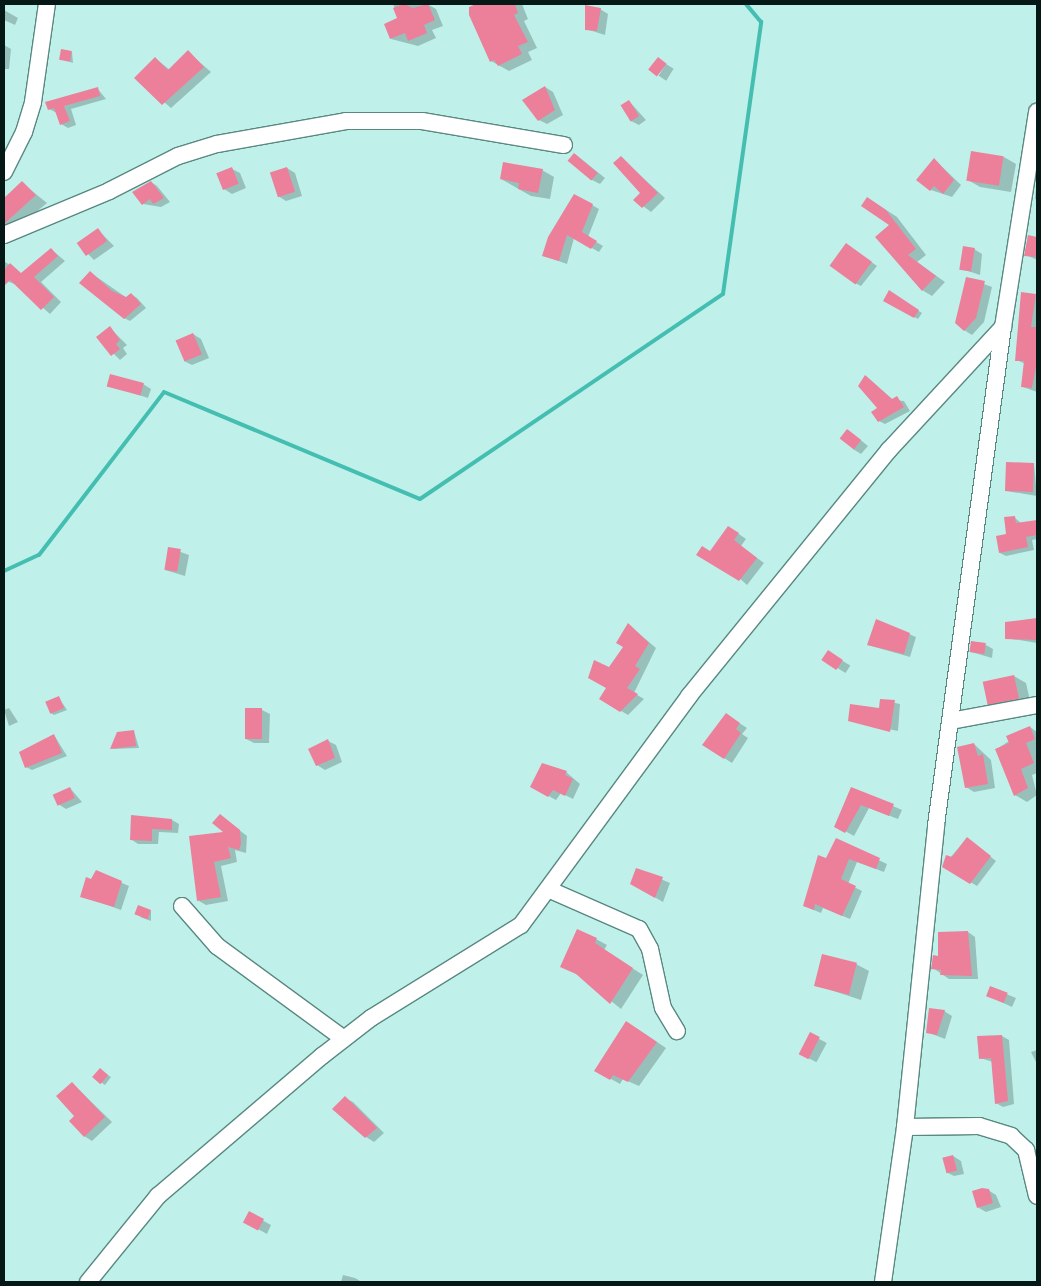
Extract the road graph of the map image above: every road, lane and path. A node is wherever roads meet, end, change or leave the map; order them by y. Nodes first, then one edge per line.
1 (47, 4) edge
2 (1037, 112) edge
3 (564, 145) dead end
4 (4, 172) edge
5 (1030, 217) edge
6 (4, 235) edge
7 (1003, 327) junction
8 (1037, 705) edge
9 (951, 721) junction
10 (550, 890) junction
11 (182, 906) dead end
12 (677, 1031) dead end
13 (344, 1040) junction
14 (905, 1127) junction
15 (1037, 1196) edge
16 (88, 1282) edge
17 (883, 1282) edge

1 - 4 street
2 - 5 street
3 - 6 street
5 - 7 street
7 - 9 street
7 - 10 street
8 - 9 street
9 - 14 street
10 - 12 street
10 - 13 street
11 - 13 street
13 - 16 street
14 - 15 street
14 - 17 street

